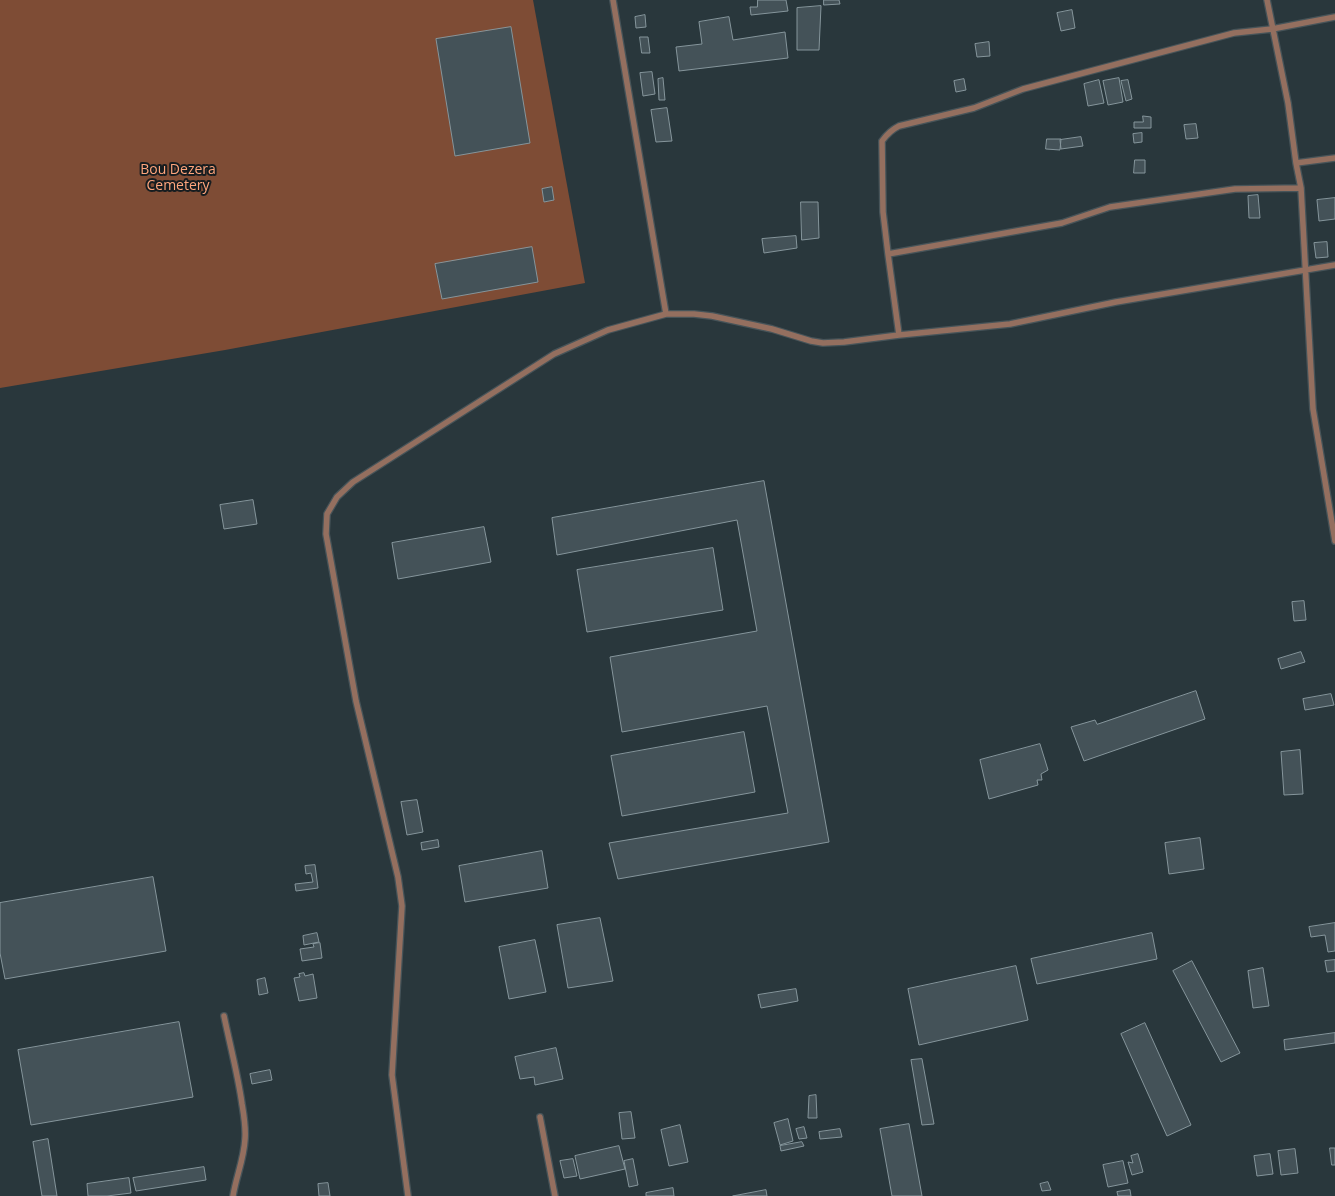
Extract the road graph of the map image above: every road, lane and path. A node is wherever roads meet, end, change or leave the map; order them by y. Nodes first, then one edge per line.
1 (613, 0) edge
2 (1267, 0) edge
3 (1335, 17) edge
4 (1272, 28) junction
5 (1335, 158) edge
6 (1296, 163) junction
7 (1301, 188) junction
8 (888, 254) junction
9 (1335, 265) edge
10 (1305, 269) junction
11 (666, 314) junction
12 (899, 335) junction
13 (1335, 541) edge
14 (224, 1016) dead end
15 (540, 1117) dead end
16 (233, 1196) edge
17 (408, 1196) edge
18 (555, 1196) edge

1 - 11 lane
2 - 4 lane
3 - 4 lane
4 - 6 lane
4 - 8 lane
5 - 6 lane
6 - 7 lane
7 - 8 lane
7 - 10 lane
8 - 12 lane
9 - 10 lane
10 - 12 lane
10 - 13 lane
11 - 12 lane
11 - 17 lane
14 - 16 lane
15 - 18 lane

